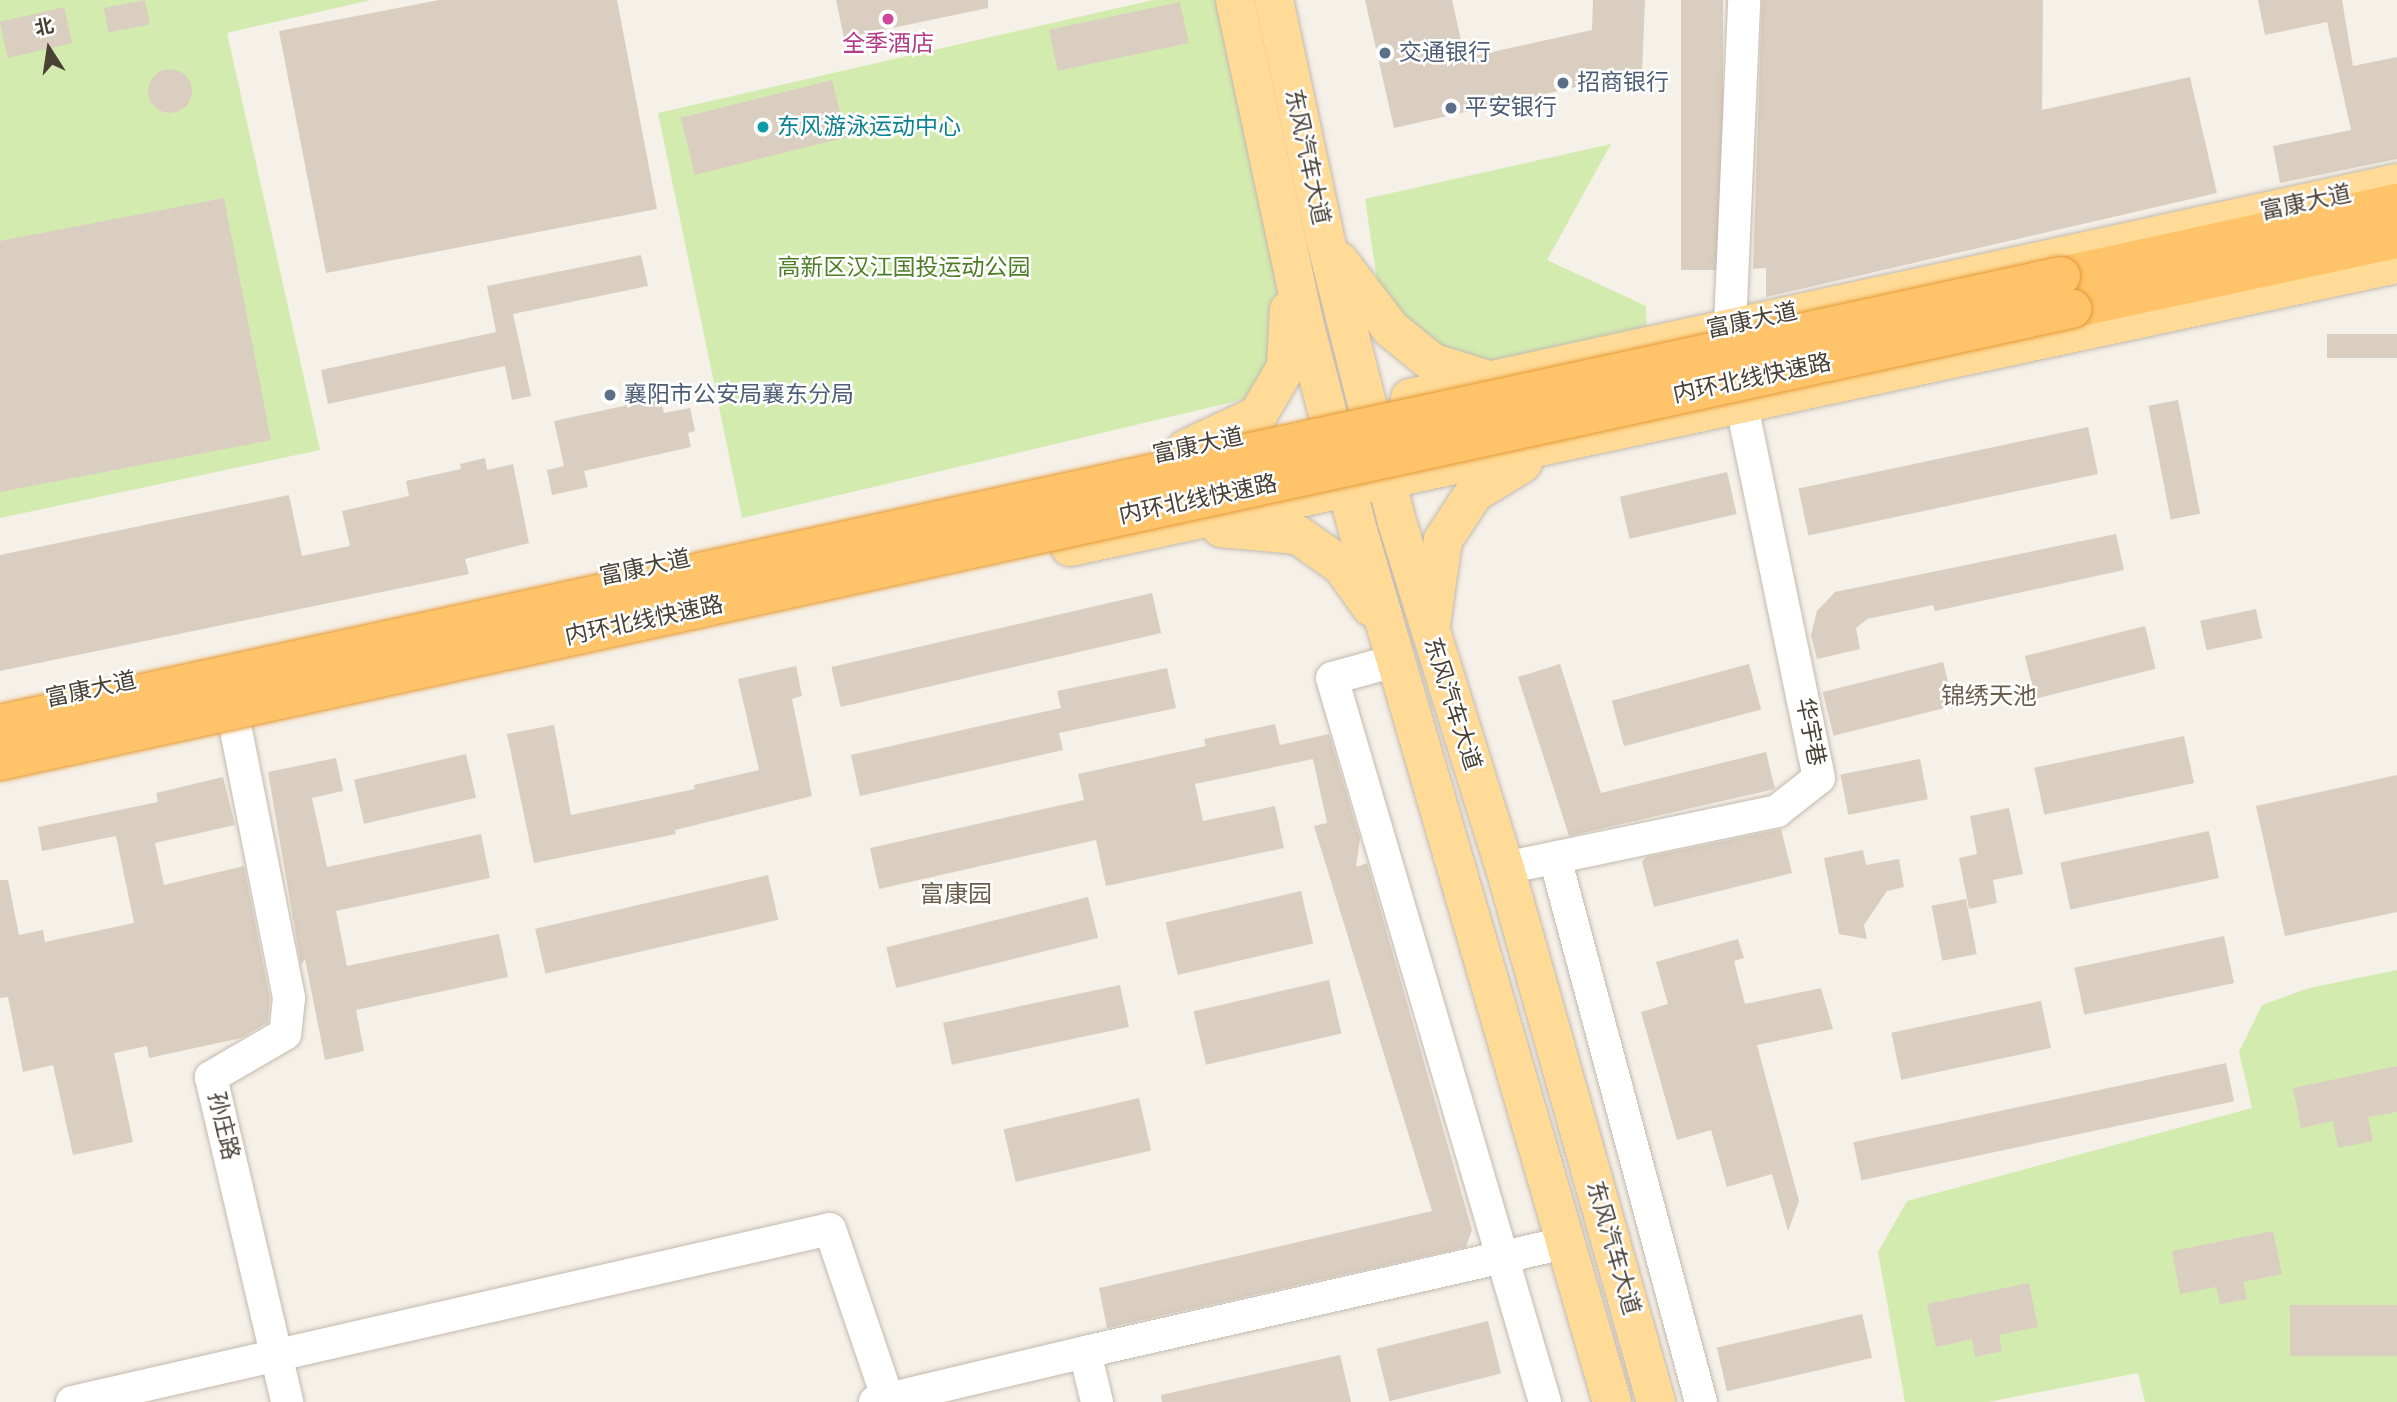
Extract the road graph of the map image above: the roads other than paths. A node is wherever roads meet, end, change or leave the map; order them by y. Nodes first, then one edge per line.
1 (1235, 0) edge
2 (1274, 0) edge
3 (1744, 0) edge
4 (2397, 183) edge
5 (2397, 203) edge
6 (2397, 239) edge
7 (1325, 241) junction
8 (1291, 262) junction
9 (2397, 264) edge
10 (1730, 326) junction
11 (1488, 380) junction
12 (1741, 403) junction
13 (1366, 408) junction
14 (1328, 417) junction
15 (1550, 446) junction
16 (1186, 449) junction
17 (1386, 482) junction
18 (1348, 490) junction
19 (1180, 524) junction
20 (1430, 636) junction
21 (1394, 647) junction
22 (0, 710) edge
23 (0, 724) edge
24 (235, 725) junction
25 (0, 761) edge
26 (0, 777) edge
27 (1555, 858) junction
28 (1506, 869) junction
29 (1565, 1243) junction
30 (1503, 1257) junction
31 (1085, 1352) junction
32 (277, 1357) junction
33 (881, 1400) edge
34 (72, 1402) edge
35 (287, 1402) edge
36 (1097, 1402) edge
37 (1545, 1402) edge
38 (1612, 1402) edge
39 (1656, 1402) edge
40 (1701, 1402) edge

1 - 8 main road, 东风汽车大道
2 - 7 main road, 东风汽车大道
3 - 10 street
4 - 10 main road, 富康大道
5 - 23 highway, 内环北线快速路, bridge
6 - 25 highway, 内环北线快速路, bridge
7 - 11 main road
7 - 13 main road, 东风汽车大道
8 - 14 main road, 东风汽车大道
8 - 16 main road
9 - 12 main road
10 - 11 main road, 富康大道
11 - 13 main road, 富康大道
12 - 15 main road
12 - 27 street, 华宇巷
13 - 14 main road, 富康大道
13 - 17 main road, 东风汽车大道
14 - 16 main road, 富康大道
14 - 18 main road, 东风汽车大道
15 - 17 main road
15 - 20 main road
16 - 22 main road, 富康大道
17 - 18 main road
17 - 20 main road, 东风汽车大道
18 - 19 main road
18 - 21 main road, 东风汽车大道
19 - 21 main road
19 - 24 main road
20 - 28 main road, 东风汽车大道
21 - 29 main road, 东风汽车大道
21 - 30 street
24 - 26 main road
24 - 32 street, 孙庄路
27 - 28 street, 华宇巷
27 - 40 street
28 - 39 main road, 东风汽车大道
29 - 30 street
29 - 38 main road, 东风汽车大道
30 - 31 street
30 - 37 street
31 - 33 street
31 - 36 street
32 - 33 street
32 - 34 street
32 - 35 street, 孙庄路

